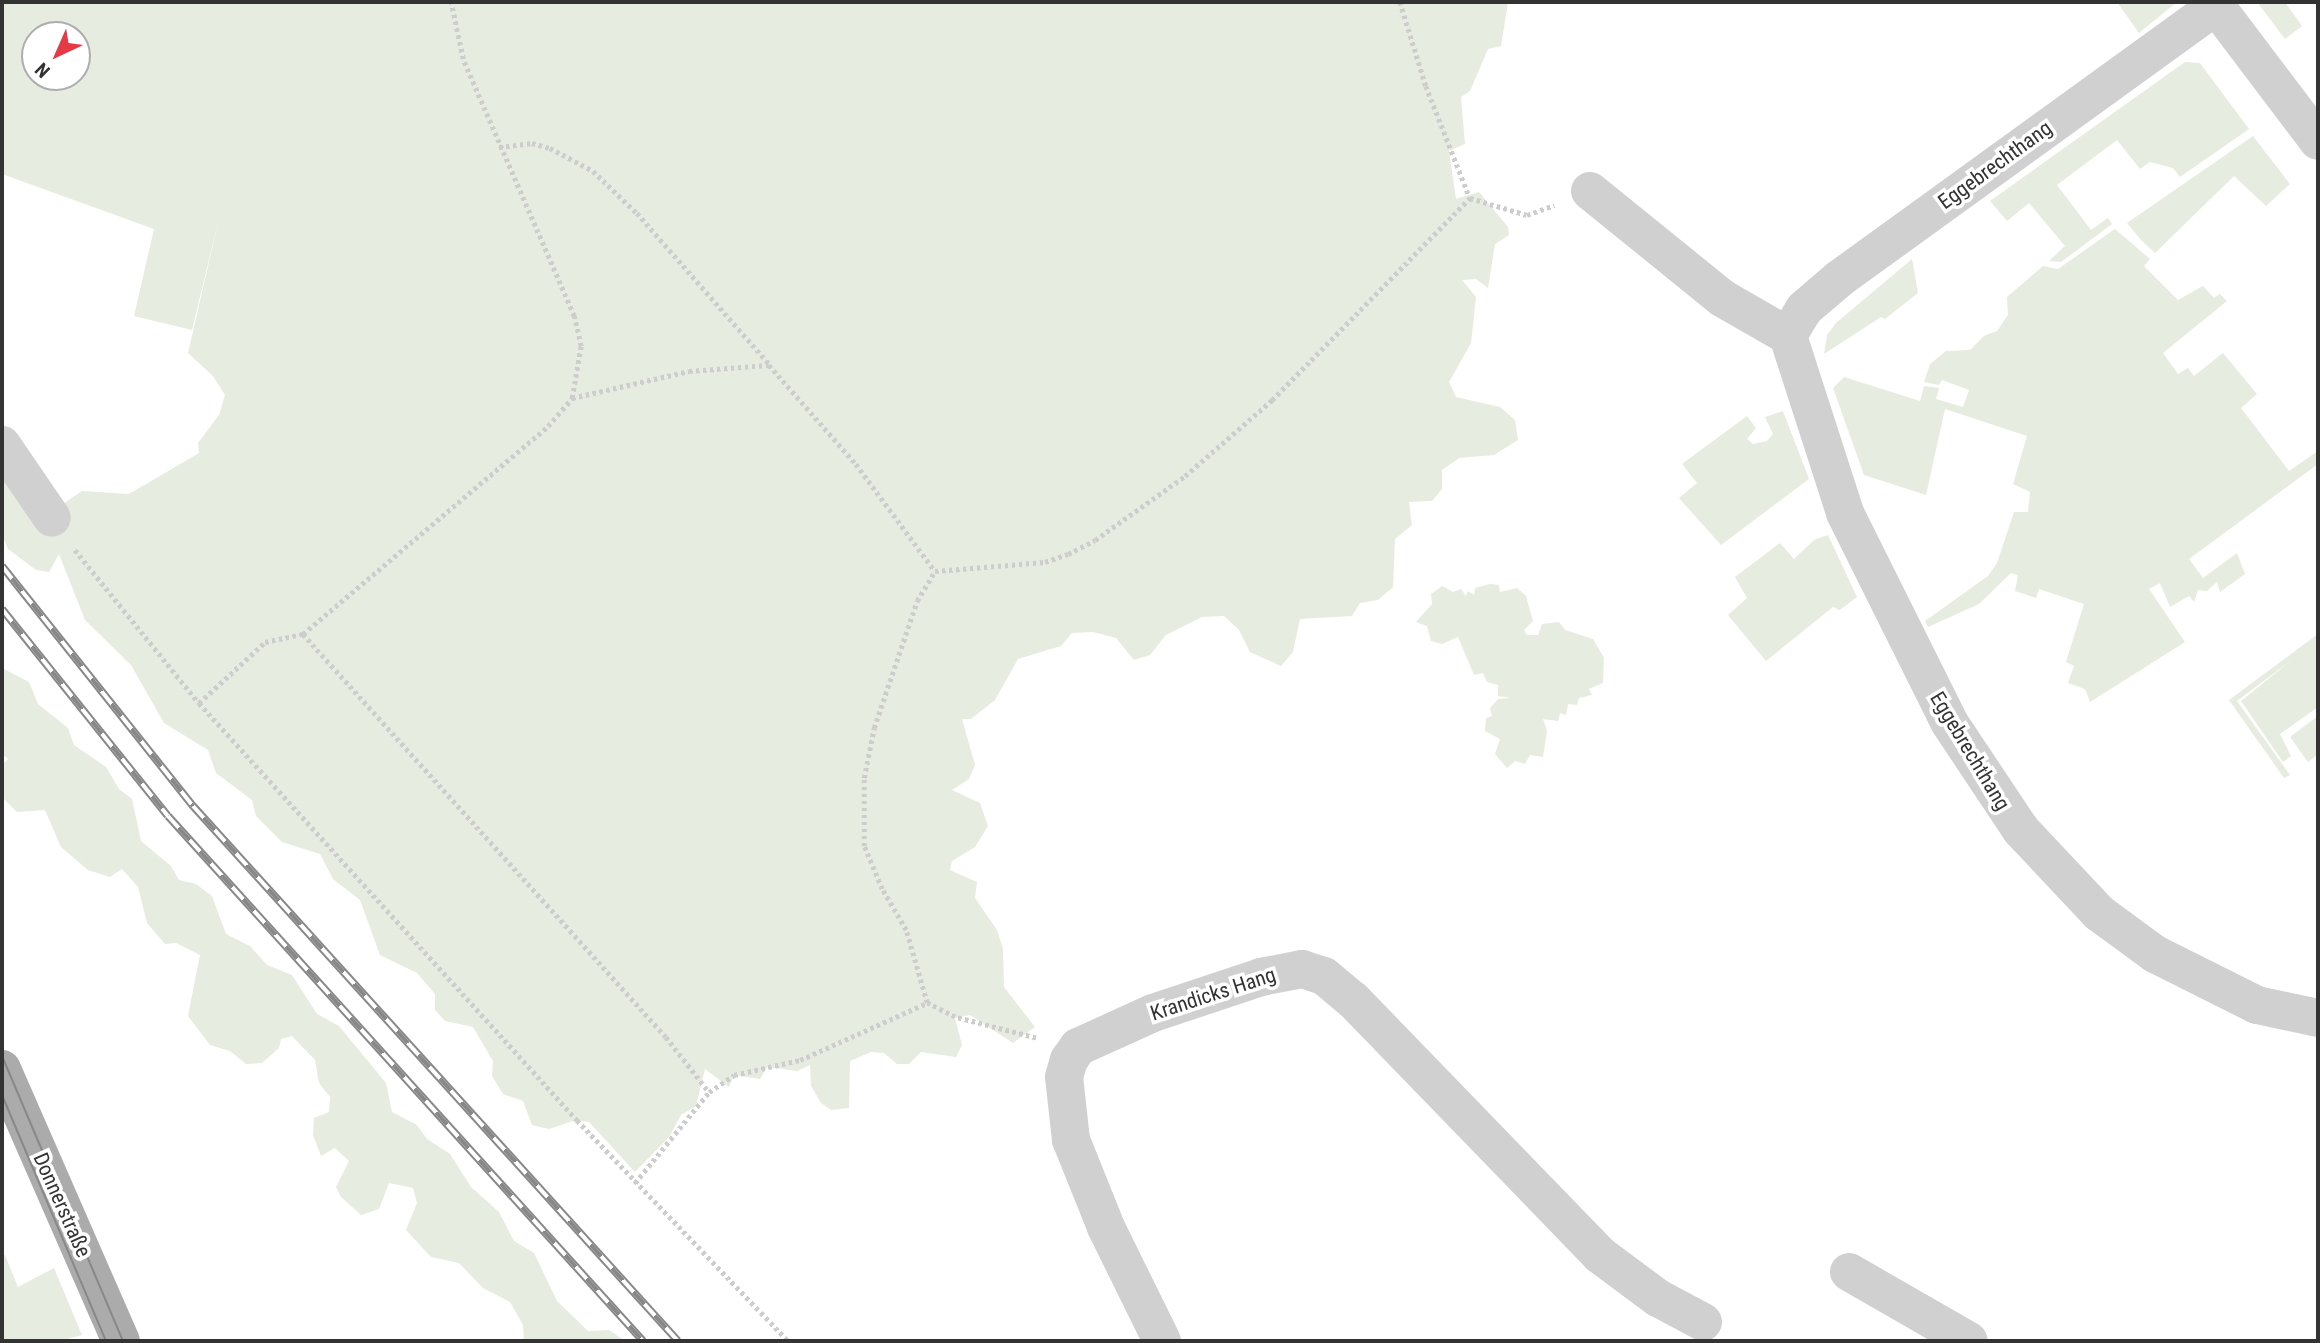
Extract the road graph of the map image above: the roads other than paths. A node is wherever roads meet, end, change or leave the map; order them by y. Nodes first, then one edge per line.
1 (2214, 4) edge
2 (2318, 141) edge
3 (1590, 191) road end
4 (1788, 336) junction
5 (2, 444) edge
6 (52, 518) road end
7 (2318, 1018) edge
8 (2, 1069) edge
9 (1849, 1272) dead end
10 (1703, 1322) dead end
11 (121, 1341) edge
12 (1162, 1341) edge
13 (1969, 1341) edge

1 - 2 street
1 - 4 street, Eggebrechthang
3 - 4 street
4 - 7 street, Eggebrechthang
5 - 6 street
8 - 11 main road, Donnerstraße
9 - 13 street
10 - 12 street, Krandicks Hang

